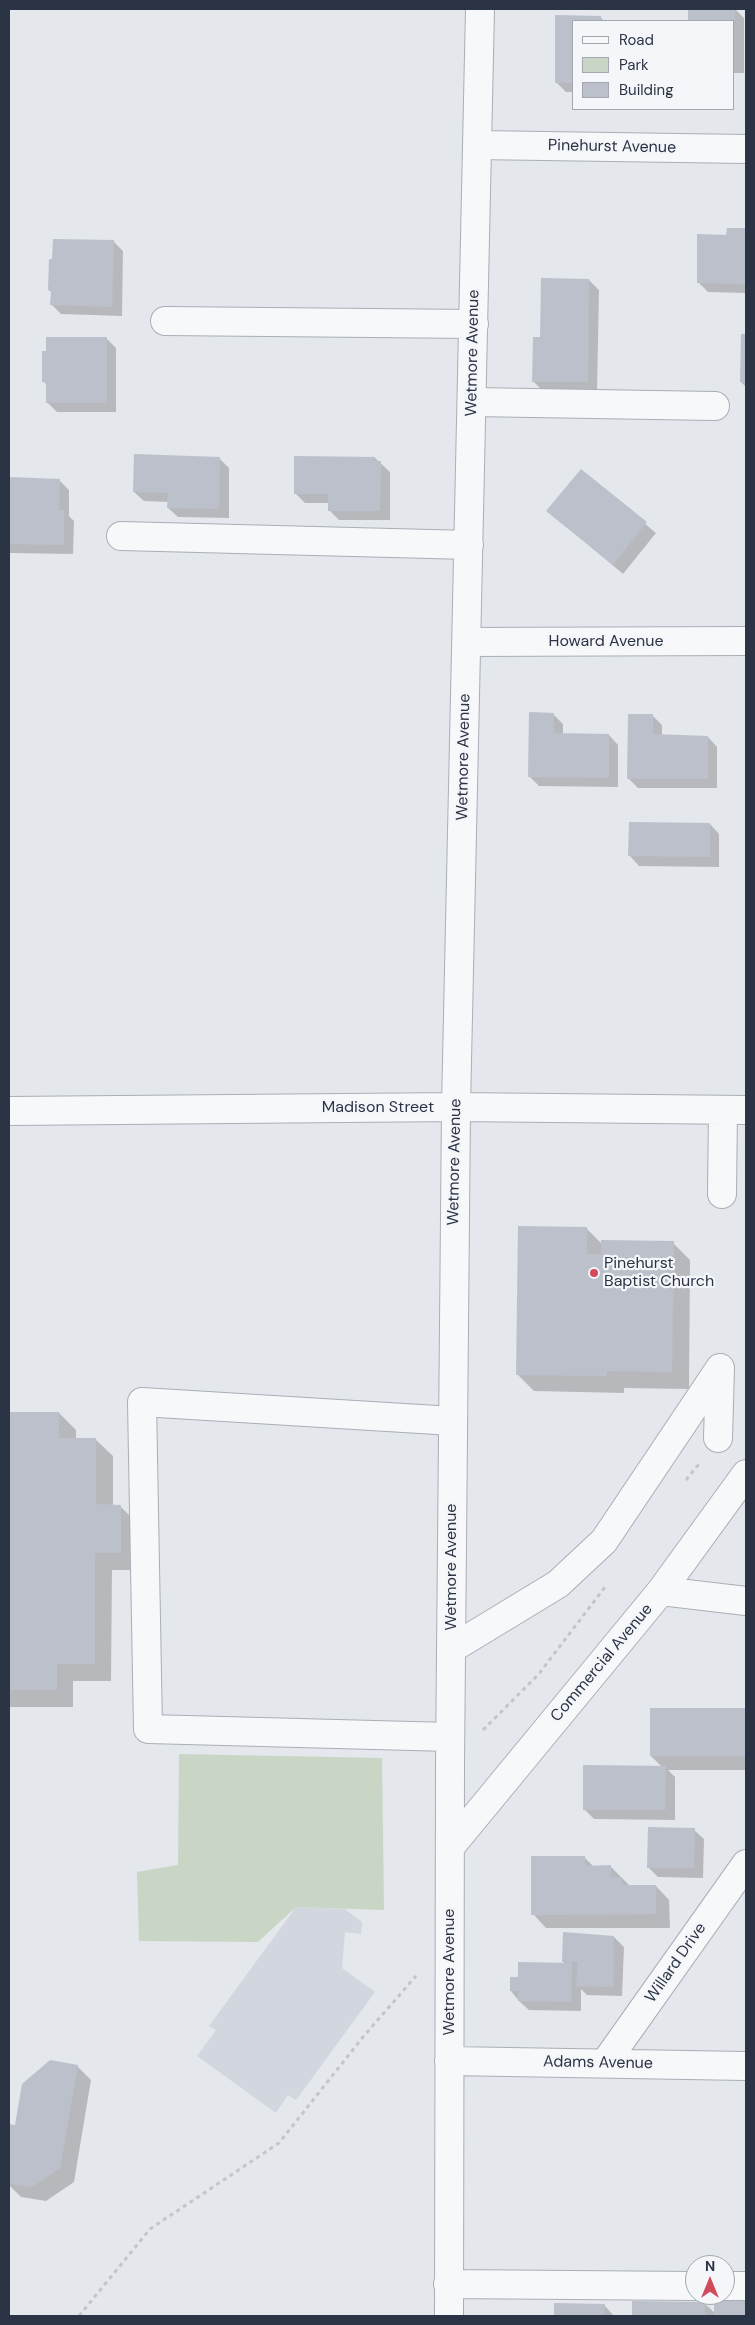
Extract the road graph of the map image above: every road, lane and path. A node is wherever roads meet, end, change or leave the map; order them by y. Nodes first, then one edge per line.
1 (480, 9) edge
2 (478, 145) junction
3 (746, 149) edge
4 (165, 322) dead end
5 (474, 324) junction
6 (472, 402) junction
7 (715, 406) dead end
8 (121, 536) dead end
9 (468, 545) junction
10 (746, 641) edge
11 (467, 642) junction
12 (456, 1107) junction
13 (735, 1110) edge
14 (9, 1111) edge
15 (722, 1194) dead end
16 (453, 1421) junction
17 (718, 1438) dead end
18 (746, 1474) edge
19 (661, 1591) junction
20 (746, 1601) edge
21 (451, 1649) junction
22 (450, 1737) junction
23 (451, 1846) junction
24 (746, 1864) edge
25 (449, 2061) junction
26 (605, 2063) junction
27 (746, 2066) edge
28 (448, 2284) junction
29 (685, 2286) edge
30 (449, 2316) edge

1 - 2 street, Wetmore Avenue
2 - 3 street, Pinehurst Avenue
2 - 5 street, Wetmore Avenue
4 - 5 street
5 - 6 street, Wetmore Avenue
6 - 7 street
6 - 9 street, Wetmore Avenue
8 - 9 street
9 - 11 street, Wetmore Avenue
10 - 11 street, Howard Avenue
11 - 12 street, Wetmore Avenue
12 - 13 street, Madison Street
12 - 14 street, Madison Street
12 - 16 street, Wetmore Avenue
13 - 15 street
16 - 21 street, Wetmore Avenue
16 - 22 street
17 - 21 street
18 - 19 street, Commercial Avenue
19 - 20 street
19 - 23 street, Commercial Avenue
21 - 22 street, Wetmore Avenue
22 - 23 street, Wetmore Avenue
23 - 25 street, Wetmore Avenue
24 - 26 street, Willard Drive
25 - 26 street, Adams Avenue
25 - 28 street, Wetmore Avenue
26 - 27 street, Adams Avenue
28 - 29 street
28 - 30 street, Wetmore Avenue

